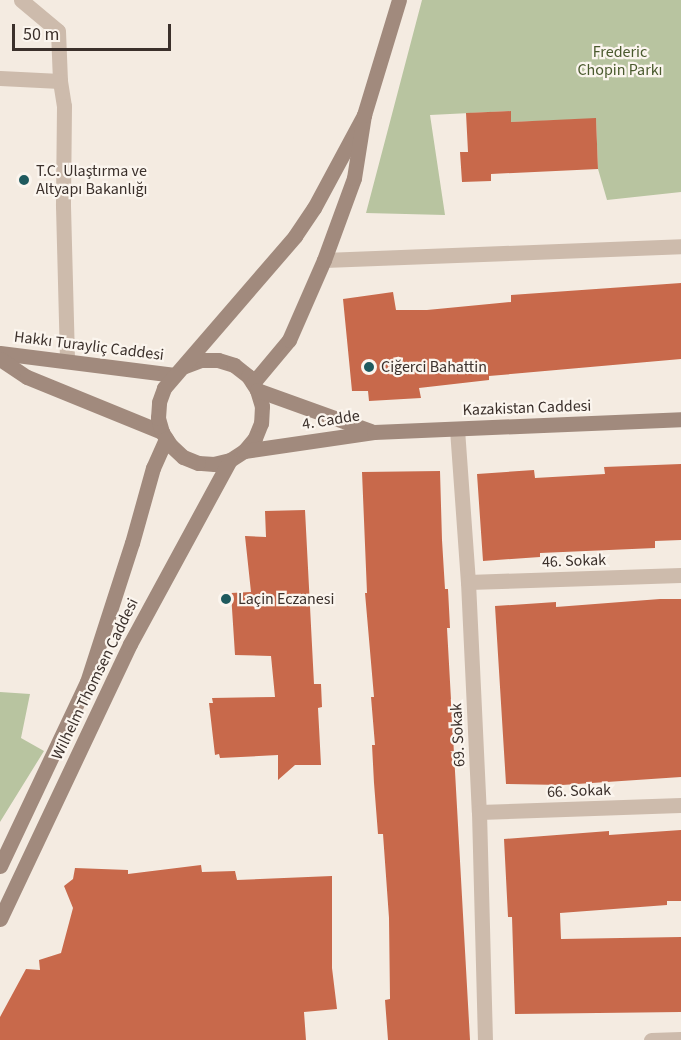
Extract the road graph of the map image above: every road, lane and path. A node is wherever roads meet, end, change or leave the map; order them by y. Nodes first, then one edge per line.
1 (21, 0) edge
2 (399, 0) edge
3 (0, 78) edge
4 (60, 81) junction
5 (364, 115) junction
6 (681, 246) edge
7 (324, 260) junction
8 (0, 353) edge
9 (0, 359) edge
10 (67, 361) junction
11 (179, 370) junction
12 (255, 386) junction
13 (681, 419) edge
14 (457, 429) junction
15 (374, 432) junction
16 (164, 436) junction
17 (244, 451) junction
18 (230, 460) junction
19 (681, 576) edge
20 (468, 582) junction
21 (681, 806) edge
22 (479, 812) junction
23 (0, 866) edge
24 (0, 919) edge
25 (681, 1039) edge
26 (485, 1040) edge
27 (651, 1040) edge

1 - 4 street
2 - 5 main road
3 - 4 street
4 - 10 street
5 - 7 main road
5 - 11 main road
6 - 7 street
7 - 12 main road
8 - 10 main road, Hakkı Turayliç Caddesi
9 - 16 main road, Hakkı Turayliç Caddesi
10 - 11 main road, Hakkı Turayliç Caddesi
11 - 12 main road
11 - 16 main road
12 - 15 main road, 4. Cadde
12 - 17 main road
13 - 14 main road, Kazakistan Caddesi
14 - 15 main road, Kazakistan Caddesi
14 - 20 street, 69. Sokak
15 - 17 main road, 4. Cadde
16 - 18 main road
16 - 23 main road, Wilhelm Thomsen Caddesi
17 - 18 main road
18 - 24 main road, Wilhelm Thomsen Caddesi
19 - 20 street, 46. Sokak
20 - 22 street, 69. Sokak
21 - 22 street, 66. Sokak
22 - 26 street, 69. Sokak
25 - 27 street

